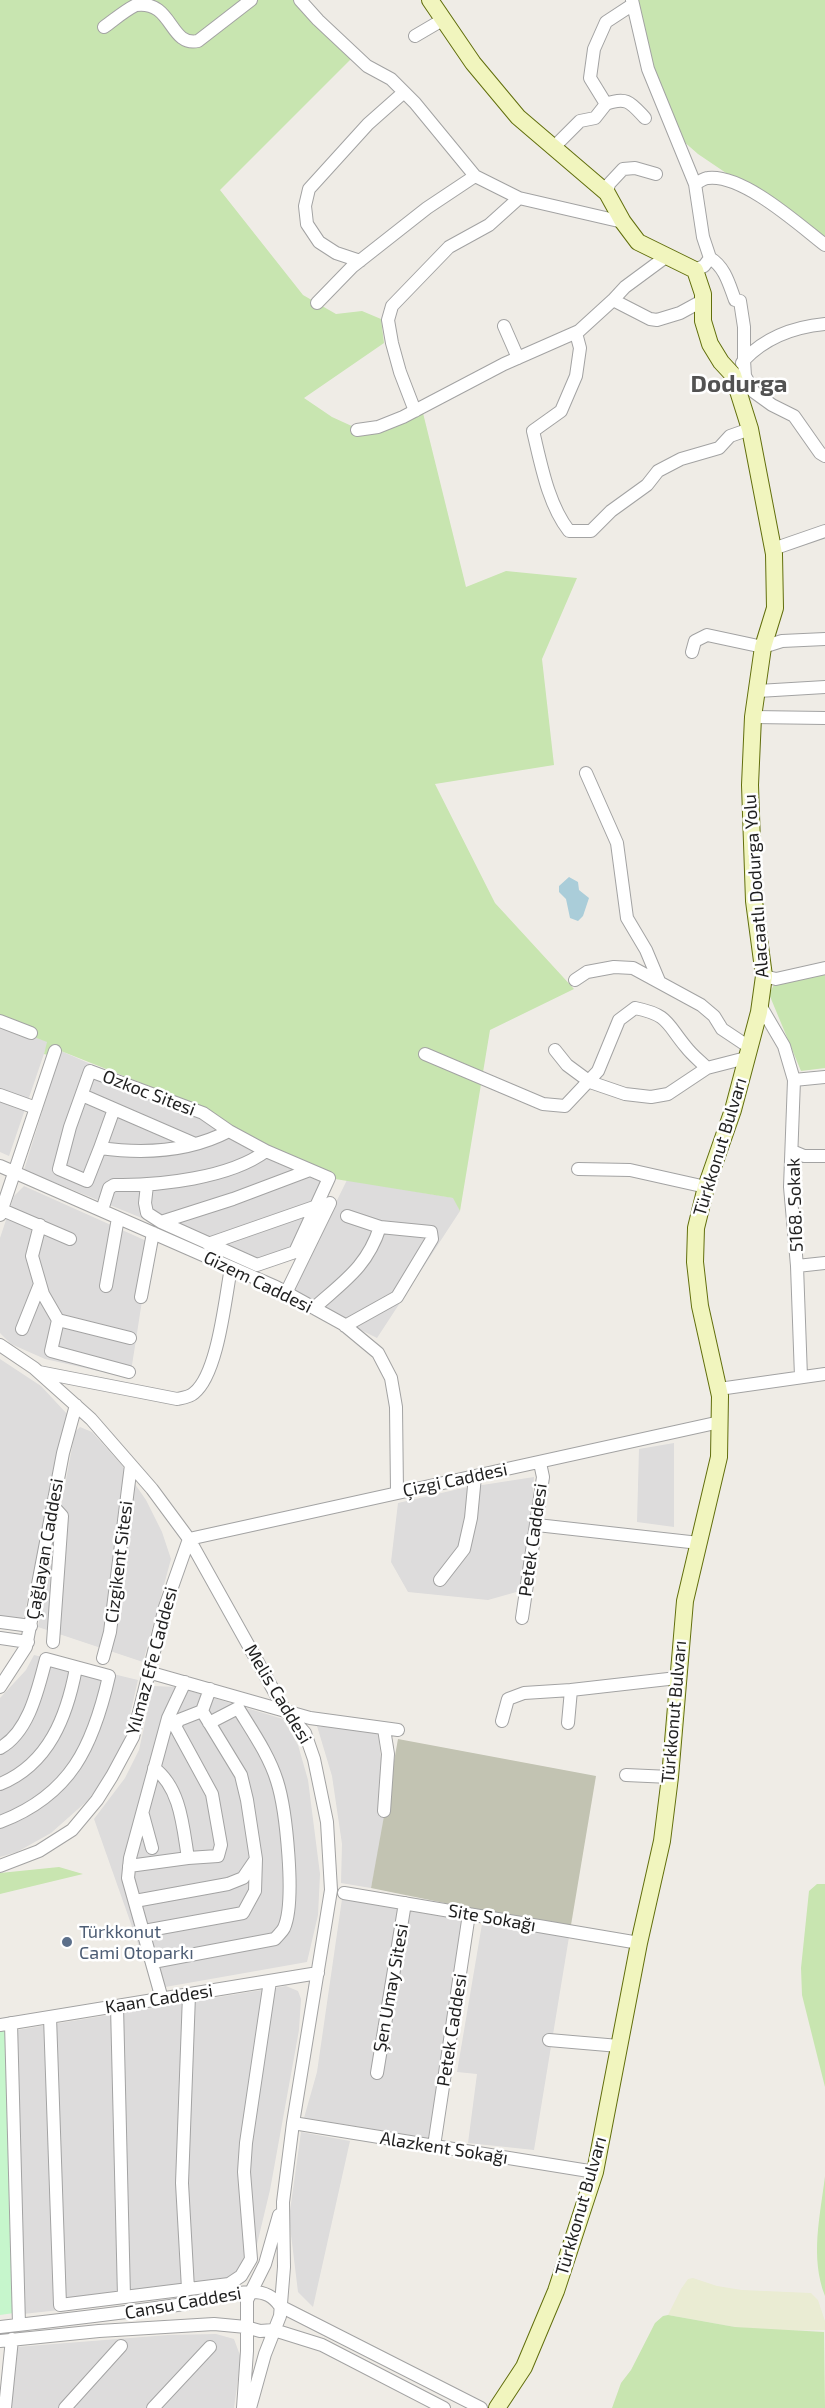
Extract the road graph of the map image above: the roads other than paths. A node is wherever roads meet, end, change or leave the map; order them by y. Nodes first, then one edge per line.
1 (251, 0) edge
2 (300, 0) edge
3 (430, 0) edge
4 (632, 2) edge
5 (444, 19) junction
6 (104, 27) dead end
7 (415, 36) dead end
8 (403, 93) junction
9 (606, 104) junction
10 (645, 118) dead end
11 (554, 147) junction
12 (656, 174) dead end
13 (475, 176) junction
14 (695, 184) junction
15 (607, 193) junction
16 (519, 198) junction
17 (623, 222) junction
18 (825, 244) edge
19 (666, 256) junction
20 (710, 258) junction
21 (360, 261) junction
22 (695, 270) junction
23 (613, 300) junction
24 (702, 301) junction
25 (317, 303) dead end
26 (825, 324) edge
27 (504, 326) dead end
28 (576, 333) junction
29 (518, 358) junction
30 (744, 360) junction
31 (733, 375) junction
32 (415, 411) junction
33 (750, 429) junction
34 (357, 430) dead end
35 (825, 456) edge
36 (825, 531) edge
37 (773, 549) junction
38 (825, 639) edge
39 (763, 647) junction
40 (692, 652) dead end
41 (825, 687) edge
42 (758, 691) junction
43 (753, 717) junction
44 (825, 718) edge
45 (586, 773) dead end
46 (825, 969) edge
47 (764, 976) junction
48 (575, 980) dead end
49 (659, 981) junction
50 (760, 1005) junction
51 (0, 1020) edge
52 (31, 1034) dead end
53 (555, 1050) dead end
54 (55, 1051) dead end
55 (747, 1053) junction
56 (425, 1054) dead end
57 (707, 1068) junction
58 (825, 1077) edge
59 (794, 1080) junction
60 (590, 1082) junction
61 (0, 1095) edge
62 (82, 1095) junction
63 (36, 1108) junction
64 (114, 1109) junction
65 (229, 1131) junction
66 (195, 1144) junction
67 (100, 1148) junction
68 (266, 1151) junction
69 (792, 1151) junction
70 (825, 1156) edge
71 (0, 1166) edge
72 (578, 1169) dead end
73 (310, 1170) junction
74 (15, 1172) junction
75 (147, 1185) junction
76 (706, 1187) junction
77 (330, 1203) dead end
78 (316, 1206) junction
79 (102, 1210) junction
80 (1, 1211) edge
81 (347, 1216) dead end
82 (118, 1218) junction
83 (40, 1225) junction
84 (380, 1227) junction
85 (157, 1228) junction
86 (70, 1239) dead end
87 (208, 1244) junction
88 (825, 1263) edge
89 (797, 1266) junction
90 (231, 1268) junction
91 (40, 1284) junction
92 (106, 1286) dead end
93 (286, 1293) junction
94 (141, 1297) dead end
95 (314, 1308) junction
96 (58, 1320) junction
97 (345, 1326) junction
98 (22, 1329) dead end
99 (130, 1338) dead end
100 (0, 1345) edge
101 (39, 1372) junction
102 (129, 1372) dead end
103 (825, 1374) edge
104 (801, 1377) junction
105 (718, 1389) junction
106 (76, 1405) junction
107 (720, 1422) junction
108 (540, 1462) junction
109 (131, 1465) junction
110 (475, 1476) junction
111 (397, 1492) junction
112 (53, 1506) junction
113 (537, 1525) junction
114 (189, 1539) junction
115 (699, 1543) junction
116 (440, 1580) dead end
117 (522, 1618) dead end
118 (0, 1622) edge
119 (31, 1626) junction
120 (0, 1638) edge
121 (28, 1642) junction
122 (53, 1642) dead end
123 (103, 1658) dead end
124 (76, 1668) junction
125 (148, 1672) junction
126 (677, 1678) junction
127 (185, 1682) junction
128 (0, 1687) edge
129 (572, 1690) junction
130 (206, 1700) junction
131 (284, 1709) junction
132 (502, 1721) dead end
133 (210, 1722) junction
134 (568, 1723) dead end
135 (384, 1729) junction
136 (398, 1730) dead end
137 (0, 1748) edge
138 (154, 1768) junction
139 (626, 1775) dead end
140 (670, 1777) junction
141 (0, 1784) edge
142 (384, 1811) dead end
143 (142, 1813) junction
144 (0, 1822) edge
145 (152, 1848) dead end
146 (188, 1858) junction
147 (256, 1859) junction
148 (0, 1866) edge
149 (129, 1866) junction
150 (345, 1893) dead end
151 (135, 1902) junction
152 (405, 1903) junction
153 (469, 1914) junction
154 (144, 1931) junction
155 (639, 1943) junction
156 (153, 1962) junction
157 (318, 1973) junction
158 (270, 1981) junction
159 (189, 1995) junction
160 (162, 1999) junction
161 (117, 2006) junction
162 (50, 2017) junction
163 (6, 2024) edge
164 (549, 2040) dead end
165 (619, 2046) junction
166 (377, 2073) dead end
167 (293, 2123) junction
168 (434, 2146) junction
169 (595, 2172) junction
170 (283, 2202) junction
171 (188, 2289) junction
172 (249, 2291) junction
173 (124, 2297) junction
174 (280, 2306) junction
175 (19, 2325) junction
176 (0, 2327) edge
177 (246, 2327) junction
178 (274, 2330) junction
179 (6, 2340) edge
180 (121, 2346) dead end
181 (210, 2347) dead end
182 (5, 2408) edge
183 (65, 2408) edge
184 (153, 2408) edge
185 (243, 2408) edge
186 (250, 2408) edge
187 (444, 2408) edge
188 (481, 2408) edge
189 (497, 2408) edge

1 - 6 street
2 - 8 street
3 - 5 street
4 - 9 street
4 - 14 street
5 - 7 street
5 - 11 street
8 - 13 street
8 - 21 street
9 - 10 street
9 - 11 street
11 - 15 street
12 - 15 street
13 - 16 street
13 - 21 street
14 - 18 street
14 - 20 street
15 - 17 street
16 - 17 street
16 - 32 street
17 - 19 street
19 - 22 street
19 - 23 street
20 - 22 street
20 - 30 street
21 - 25 street
22 - 24 street, Alacaatlı Dodurga Yolu
23 - 24 street
23 - 28 street
24 - 31 street, Alacaatlı Dodurga Yolu
26 - 30 street
27 - 29 street
28 - 29 street
28 - 33 street
29 - 32 street
30 - 31 street
30 - 35 street
31 - 33 street, Alacaatlı Dodurga Yolu
32 - 34 street
33 - 37 street, Alacaatlı Dodurga Yolu
36 - 37 street
37 - 39 street, Alacaatlı Dodurga Yolu
38 - 39 street
39 - 40 street
39 - 42 street, Alacaatlı Dodurga Yolu
41 - 42 street
42 - 43 street, Alacaatlı Dodurga Yolu
43 - 44 street
43 - 47 street, Alacaatlı Dodurga Yolu
45 - 49 street
46 - 47 street
47 - 50 street, Alacaatlı Dodurga Yolu
48 - 49 street
49 - 55 street
50 - 55 street, Türkkonut Bulvarı
50 - 59 street, 5168. Sokak
51 - 52 street
53 - 60 street
54 - 63 street
55 - 57 street
55 - 76 street, Türkkonut Bulvarı
56 - 60 street
57 - 60 street
57 - 60 street
58 - 59 street
59 - 69 street, 5168. Sokak
61 - 63 street
62 - 64 street, Ozkoc Sitesi
62 - 65 street, Ozkoc Sitesi
62 - 67 street, Ozkoc Sitesi
63 - 74 street
64 - 66 street, Ozkoc Sitesi
64 - 67 street
65 - 66 street, Ozkoc Sitesi
65 - 68 street, Ozkoc Sitesi
66 - 67 street, Ozkoc Sitesi
68 - 73 street, Ozkoc Sitesi
68 - 75 street
69 - 70 street
69 - 89 street, 5168. Sokak
71 - 74 street, Gizem Caddesi
72 - 76 street
73 - 78 street, Ozkoc Sitesi
73 - 85 street
74 - 79 street, Gizem Caddesi
74 - 80 street
75 - 79 street
75 - 85 street
76 - 105 street, Türkkonut Bulvarı
77 - 93 street
78 - 87 street
78 - 87 street, Ozkoc Sitesi
79 - 82 street, Gizem Caddesi
80 - 83 street
81 - 84 street
82 - 85 street, Gizem Caddesi
82 - 92 street
83 - 86 street
83 - 91 street
84 - 95 street
84 - 97 street
85 - 87 street, Ozkoc Sitesi
85 - 90 street, Gizem Caddesi
85 - 94 street
88 - 89 street
89 - 104 street, 5168. Sokak
90 - 93 street, Gizem Caddesi
90 - 101 street
91 - 96 street
91 - 98 street
93 - 95 street, Gizem Caddesi
95 - 97 street, Gizem Caddesi
96 - 99 street
96 - 102 street
97 - 111 street, Gizem Caddesi
100 - 101 street, Melis Caddesi
101 - 106 street, Melis Caddesi
103 - 104 street
104 - 105 street
105 - 107 street, Türkkonut Bulvarı
106 - 109 street, Melis Caddesi
106 - 112 street, Çağlayan Caddesi
107 - 108 street, Çizgi Caddesi
107 - 115 street, Türkkonut Bulvarı
108 - 110 street, Çizgi Caddesi
108 - 113 street, Petek Caddesi
109 - 114 street, Melis Caddesi
109 - 123 street, Cizgikent Sitesi
110 - 111 street, Çizgi Caddesi
110 - 116 street
111 - 114 street, Çizgi Caddesi
112 - 119 street, Çağlayan Caddesi
112 - 122 street
113 - 115 street
113 - 117 street, Petek Caddesi
114 - 125 street, Yılmaz Efe Caddesi
114 - 131 street, Melis Caddesi
115 - 126 street, Türkkonut Bulvarı
118 - 119 street
119 - 121 street, Çağlayan Caddesi
120 - 121 street
121 - 128 street, Çağlayan Caddesi
124 - 137 street
124 - 141 street
124 - 144 street
125 - 127 street
125 - 148 street, Yılmaz Efe Caddesi
126 - 129 street
126 - 140 street, Türkkonut Bulvarı
127 - 130 street
127 - 138 street
129 - 132 street
129 - 134 street
130 - 131 street
130 - 133 street
130 - 146 street
131 - 135 street
131 - 157 street, Melis Caddesi
133 - 147 street
133 - 156 street
135 - 136 street
135 - 142 street
138 - 143 street
138 - 146 street
139 - 140 street
140 - 155 street, Türkkonut Bulvarı
143 - 145 street
143 - 149 street
146 - 149 street
147 - 151 street
147 - 154 street
149 - 151 street
150 - 152 street, Site Sokağı
151 - 154 street
152 - 153 street, Site Sokağı
152 - 166 street, Şen Umay Sitesi
153 - 155 street, Site Sokağı
153 - 168 street, Petek Caddesi
154 - 156 street
155 - 165 street, Türkkonut Bulvarı
156 - 160 street
157 - 158 street, Kaan Caddesi
157 - 167 street, Melis Caddesi
158 - 159 street, Kaan Caddesi
158 - 171 street
159 - 160 street, Kaan Caddesi
159 - 171 street
160 - 161 street, Kaan Caddesi
161 - 162 street, Kaan Caddesi
161 - 173 street
162 - 163 street, Kaan Caddesi
162 - 173 street
163 - 175 street
164 - 165 street
165 - 169 street, Türkkonut Bulvarı
167 - 168 street, Alazkent Sokağı
167 - 170 street, Melis Caddesi
168 - 169 street, Alazkent Sokağı
169 - 189 street, Türkkonut Bulvarı
170 - 172 street, Melis Caddesi
170 - 174 street, Melis Caddesi
171 - 173 street
172 - 174 street, Cansu Caddesi
172 - 175 street, Cansu Caddesi
172 - 177 street, Melis Caddesi
174 - 178 street, Melis Caddesi
174 - 188 street, Cansu Caddesi
175 - 176 street, Cansu Caddesi
177 - 178 street, Cansu Caddesi
177 - 179 street, Cansu Caddesi
177 - 185 street, Melis Caddesi
178 - 186 street, Melis Caddesi
178 - 187 street, Cansu Caddesi
179 - 182 street
180 - 183 street
181 - 184 street

